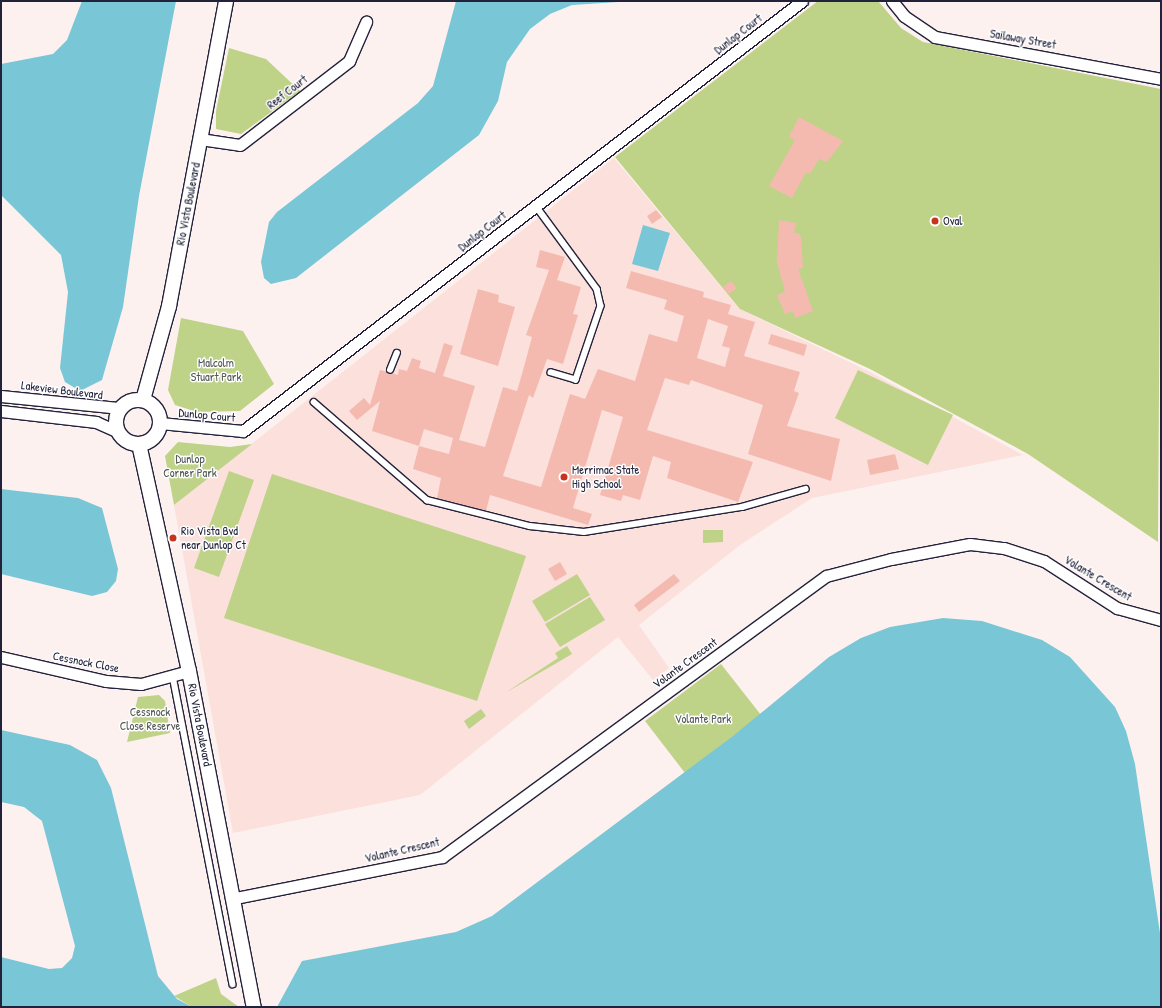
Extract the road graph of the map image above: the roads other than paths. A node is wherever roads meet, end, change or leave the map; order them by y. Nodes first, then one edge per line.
1 (802, 1) edge
2 (892, 1) edge
3 (225, 2) edge
4 (366, 22) dead end
5 (1161, 79) edge
6 (200, 139) junction
7 (536, 206) junction
8 (397, 353) dead end
9 (390, 370) dead end
10 (551, 373) dead end
11 (1, 396) edge
12 (143, 400) junction
13 (314, 402) dead end
14 (120, 408) junction
15 (1, 411) edge
16 (160, 424) junction
17 (118, 432) junction
18 (139, 444) junction
19 (805, 489) dead end
20 (1161, 620) edge
21 (1, 657) edge
22 (189, 671) junction
23 (173, 676) junction
24 (235, 898) junction
25 (233, 984) dead end
26 (254, 1007) edge

1 - 7 street, Dunlop Court
2 - 5 street, Sailaway Street
3 - 6 street, Rio Vista Boulevard
4 - 6 street, Reef Court
6 - 12 street, Rio Vista Boulevard
7 - 10 lane
7 - 16 street, Dunlop Court
8 - 9 lane
11 - 14 street, Lakeview Boulevard
12 - 14 street
12 - 16 street
13 - 19 lane
14 - 17 street
15 - 17 street
16 - 18 street
17 - 18 street
18 - 22 street, Rio Vista Boulevard
20 - 24 street, Volante Crescent
21 - 23 street, Cessnock Close
22 - 23 street, Cessnock Close
22 - 24 street, Rio Vista Boulevard
23 - 25 lane, Rio Vista Boulevard
24 - 26 street, Rio Vista Boulevard

